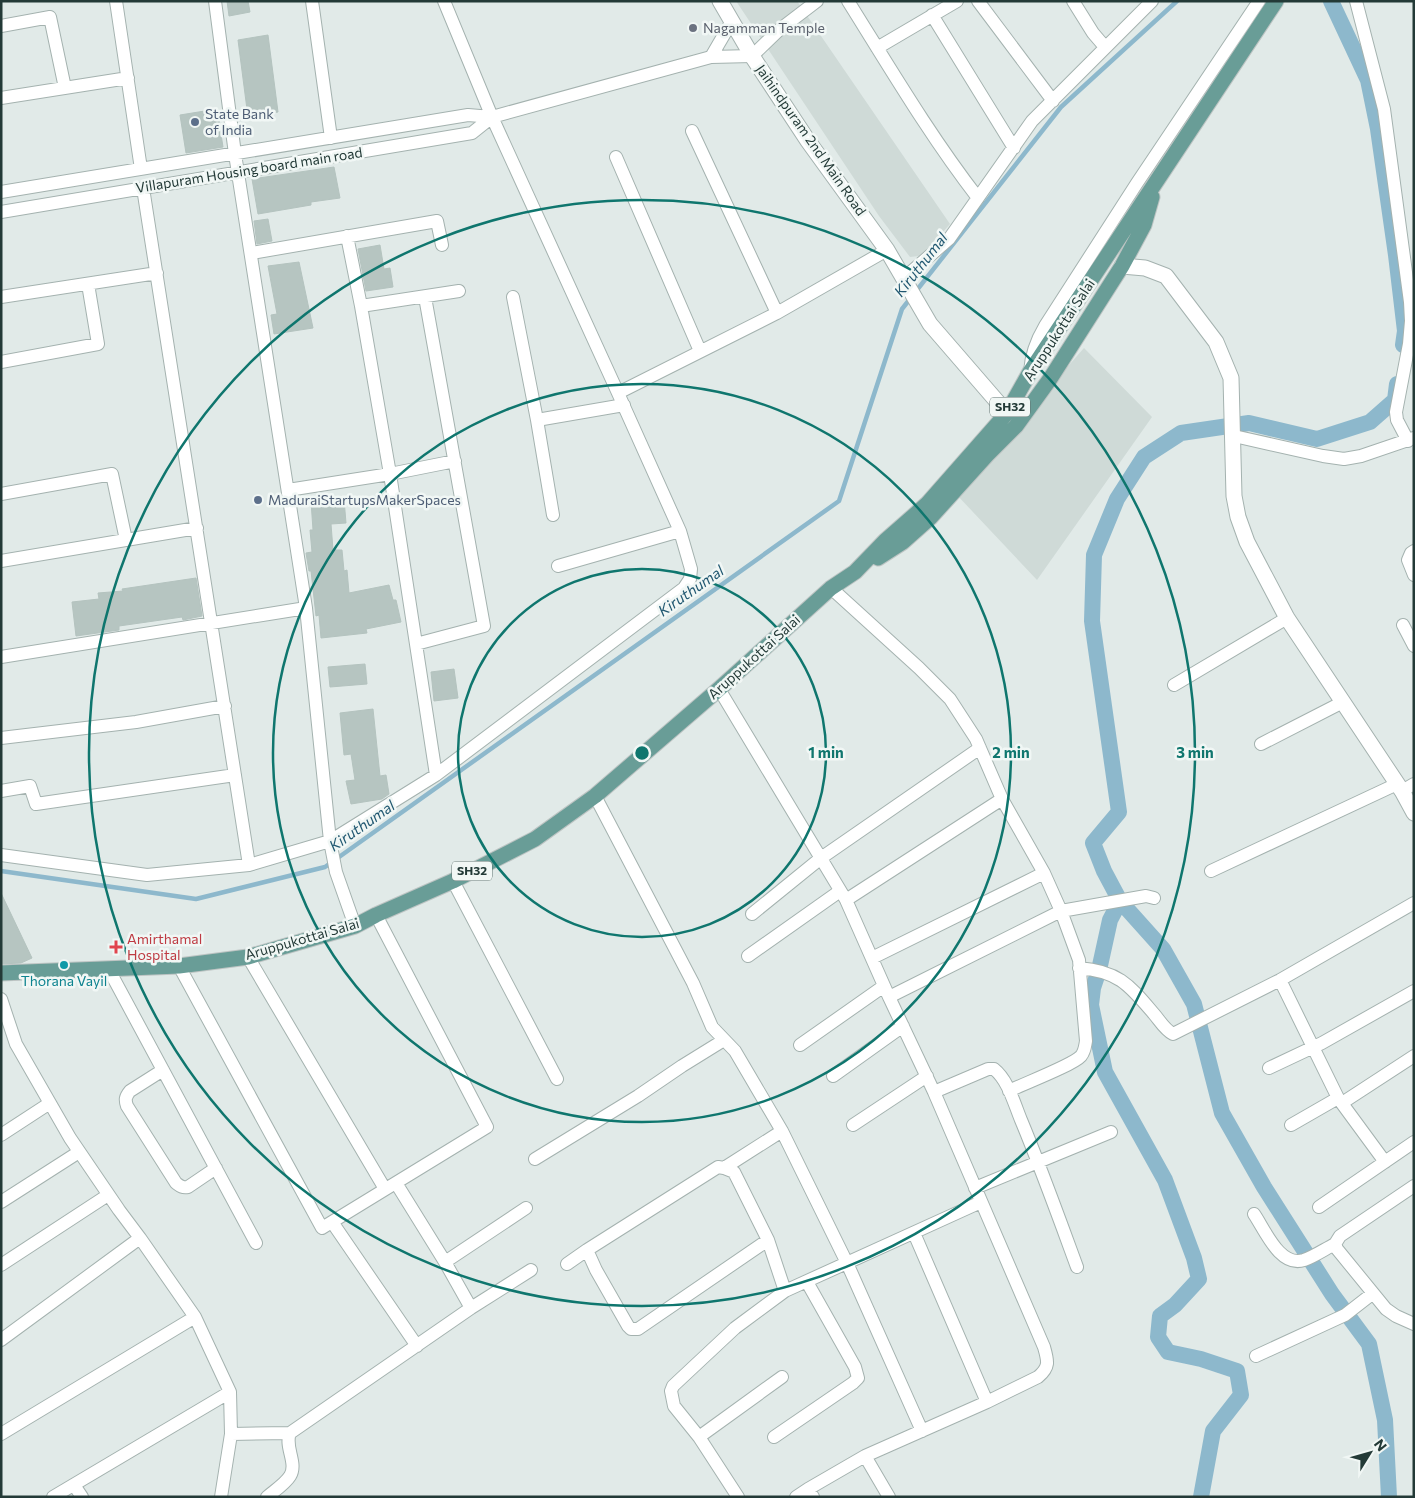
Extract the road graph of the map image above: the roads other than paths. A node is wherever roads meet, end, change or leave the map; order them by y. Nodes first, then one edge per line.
1 (116, 1) edge
2 (215, 1) edge
3 (312, 1) edge
4 (444, 1) edge
5 (720, 1) edge
6 (817, 1) edge
7 (848, 1) edge
8 (957, 1) edge
9 (978, 1) edge
10 (1073, 1) edge
11 (1152, 1) edge
12 (1259, 1) edge
13 (1276, 1) edge
14 (1356, 1) edge
15 (932, 16) junction
16 (732, 21) junction
17 (1, 26) edge
18 (1105, 47) junction
19 (877, 48) junction
20 (752, 56) junction
21 (711, 57) junction
22 (128, 78) junction
23 (65, 88) junction
24 (1, 98) edge
25 (1053, 100) junction
26 (492, 117) junction
27 (692, 132) dead end
28 (331, 138) junction
29 (1014, 148) junction
30 (235, 154) junction
31 (616, 157) dead end
32 (141, 169) junction
33 (238, 172) junction
34 (1155, 185) junction
35 (143, 188) junction
36 (1, 192) edge
37 (978, 198) junction
38 (1, 212) edge
39 (347, 236) junction
40 (442, 245) dead end
41 (887, 250) junction
42 (252, 253) junction
43 (1122, 266) junction
44 (157, 273) junction
45 (904, 278) junction
46 (88, 284) junction
47 (459, 291) dead end
48 (1, 297) edge
49 (425, 297) junction
50 (513, 297) dead end
51 (361, 306) junction
52 (778, 313) junction
53 (700, 351) junction
54 (1, 362) edge
55 (1030, 372) junction
56 (618, 393) junction
57 (624, 405) junction
58 (1007, 412) junction
59 (537, 420) junction
60 (1234, 436) junction
61 (1411, 439) edge
62 (455, 462) junction
63 (390, 474) junction
64 (288, 490) junction
65 (1, 494) edge
66 (553, 516) dead end
67 (197, 528) junction
68 (680, 532) junction
69 (126, 540) junction
70 (1414, 551) edge
71 (1, 561) edge
72 (558, 566) dead end
73 (855, 572) junction
74 (1414, 575) edge
75 (831, 588) junction
76 (306, 608) junction
77 (1287, 618) junction
78 (212, 623) junction
79 (1403, 625) dead end
80 (416, 644) junction
81 (1414, 646) edge
82 (1, 657) edge
83 (1174, 685) dead end
84 (719, 689) junction
85 (1343, 702) junction
86 (224, 706) junction
87 (1, 738) edge
88 (1261, 744) dead end
89 (980, 748) junction
90 (235, 775) junction
91 (436, 775) junction
92 (1404, 787) edge
93 (1, 791) edge
94 (594, 796) junction
95 (1002, 799) junction
96 (1414, 812) edge
97 (331, 846) junction
98 (1, 855) edge
99 (820, 858) junction
100 (249, 865) junction
101 (1211, 871) dead end
102 (1044, 873) junction
103 (453, 881) junction
104 (843, 896) junction
105 (1154, 898) dead end
106 (1414, 903) edge
107 (1061, 911) junction
108 (752, 914) dead end
109 (376, 915) junction
110 (356, 926) junction
111 (748, 956) dead end
112 (248, 957) junction
113 (872, 958) junction
114 (179, 966) junction
115 (108, 968) junction
116 (1086, 969) junction
117 (1, 973) edge
118 (1280, 980) junction
119 (887, 991) junction
120 (1414, 991) edge
121 (1, 999) edge
122 (903, 1026) junction
123 (724, 1040) junction
124 (800, 1046) dead end
125 (1313, 1047) junction
126 (1414, 1056) edge
127 (1269, 1068) dead end
128 (164, 1070) junction
129 (833, 1076) dead end
130 (927, 1076) junction
131 (557, 1079) dead end
132 (1009, 1091) junction
133 (934, 1092) junction
134 (1340, 1100) junction
135 (50, 1103) junction
136 (853, 1125) dead end
137 (1291, 1125) dead end
138 (782, 1131) junction
139 (1111, 1132) dead end
140 (1, 1135) edge
141 (1414, 1142) edge
142 (79, 1152) junction
143 (534, 1159) dead end
144 (1038, 1162) junction
145 (1385, 1162) junction
146 (216, 1168) junction
147 (724, 1168) junction
148 (391, 1186) junction
149 (975, 1188) junction
150 (1412, 1191) edge
151 (108, 1195) junction
152 (1, 1202) edge
153 (981, 1202) junction
154 (1319, 1207) dead end
155 (526, 1208) dead end
156 (1254, 1214) dead end
157 (332, 1222) junction
158 (914, 1233) junction
159 (140, 1238) junction
160 (768, 1240) junction
161 (256, 1243) dead end
162 (1335, 1244) junction
163 (587, 1250) junction
164 (445, 1262) junction
165 (567, 1264) dead end
166 (847, 1264) junction
167 (1, 1265) edge
168 (1077, 1267) dead end
169 (531, 1270) dead end
170 (807, 1282) junction
171 (785, 1291) junction
172 (1372, 1294) junction
173 (471, 1308) junction
174 (195, 1317) junction
175 (1414, 1324) edge
176 (1, 1340) edge
177 (417, 1346) junction
178 (1256, 1356) dead end
179 (782, 1377) dead end
180 (230, 1392) junction
181 (987, 1402) junction
182 (922, 1431) junction
183 (1, 1434) edge
184 (231, 1434) junction
185 (290, 1434) junction
186 (699, 1437) junction
187 (774, 1437) dead end
188 (865, 1456) junction
189 (74, 1485) junction
190 (810, 1493) edge
191 (54, 1497) edge
192 (82, 1497) edge
193 (221, 1497) edge
194 (267, 1497) edge
195 (738, 1497) edge
196 (796, 1497) edge
197 (889, 1497) edge

1 - 22 street
2 - 30 street
3 - 28 street
4 - 26 street
5 - 16 street, Jaihindpuram 2nd Main Road
6 - 20 street
7 - 19 street
8 - 15 street
9 - 25 street
10 - 18 street
11 - 18 street
12 - 55 street
13 - 34 main road, Aruppukottai Salai / SH32
14 - 61 street
15 - 19 street
15 - 29 street
16 - 20 street, Jaihindpuram 2nd Main Road
16 - 21 street
17 - 23 street
18 - 25 street
19 - 37 street
20 - 21 street, Villapuram Housing board main road
20 - 41 street, Jaihindpuram 2nd Main Road
21 - 26 street, Villapuram Housing board main road
22 - 23 street
22 - 32 street
23 - 24 street
25 - 29 street
26 - 28 street, Villapuram Housing board main road
26 - 33 street, Villapuram Housing board main road
26 - 56 street
27 - 52 street
28 - 30 street, Villapuram Housing board main road
29 - 37 street
30 - 32 street, Villapuram Housing board main road
30 - 33 street
31 - 53 street
32 - 36 street, Villapuram Housing board main road
33 - 35 street, Villapuram Housing board main road
33 - 42 street
34 - 43 main road
34 - 55 main road, Aruppukottai Salai / SH32
35 - 38 street, Villapuram Housing board main road
35 - 44 street
37 - 45 street
39 - 40 street
39 - 42 street
39 - 51 street
41 - 45 street, Jaihindpuram 2nd Main Road
41 - 52 street
42 - 64 street
43 - 60 street
43 - 73 main road
44 - 46 street
44 - 67 street
45 - 58 street, Jaihindpuram 2nd Main Road
46 - 48 street
46 - 54 street
47 - 49 street
49 - 51 street
49 - 62 street
50 - 59 street
51 - 63 street
52 - 53 street
53 - 56 street
55 - 58 main road, Aruppukottai Salai / SH32
56 - 57 street
57 - 59 street
57 - 68 street
58 - 73 main road, Aruppukottai Salai / SH32
59 - 66 street
60 - 61 street
60 - 77 street
62 - 63 street
62 - 80 street
63 - 64 street
63 - 80 street
64 - 76 street
65 - 69 street
67 - 69 street
67 - 78 street
68 - 72 street
68 - 91 street
69 - 71 street
70 - 74 street
73 - 75 main road, Aruppukottai Salai / SH32
75 - 84 main road, Aruppukottai Salai / SH32
75 - 89 street
76 - 78 street
76 - 97 street
77 - 83 street
77 - 85 street
78 - 82 street
78 - 86 street
79 - 81 street
80 - 91 street
84 - 94 main road, Aruppukottai Salai / SH32
84 - 99 street
85 - 88 street
85 - 92 street
86 - 87 street
86 - 90 street
89 - 95 street
89 - 99 street
90 - 93 street
90 - 100 street
91 - 97 street
92 - 96 street
92 - 101 street
94 - 103 main road, Aruppukottai Salai / SH32
94 - 123 street
95 - 102 street
95 - 104 street
97 - 100 street
97 - 110 street
98 - 100 street
99 - 104 street
99 - 108 street
102 - 107 street
102 - 113 street
103 - 109 main road, Aruppukottai Salai / SH32
103 - 131 street
104 - 111 street
104 - 113 street
105 - 107 street
106 - 118 street
107 - 116 street
107 - 119 street
109 - 110 main road, Aruppukottai Salai / SH32
109 - 148 street
110 - 112 main road, Aruppukottai Salai / SH32
112 - 114 main road, Aruppukottai Salai / SH32
112 - 148 street
113 - 119 street
114 - 115 main road, Aruppukottai Salai / SH32
114 - 157 street
115 - 117 main road, Aruppukottai Salai / SH32
115 - 128 street
116 - 118 street
116 - 132 street
118 - 125 street
119 - 122 street
119 - 124 street
120 - 125 street
121 - 135 street
122 - 129 street
122 - 130 street
123 - 138 street
123 - 143 street
125 - 127 street
125 - 134 street
126 - 134 street
128 - 146 street
128 - 146 street
130 - 133 street
130 - 136 street
132 - 133 street
132 - 144 street
133 - 149 street
134 - 137 street
134 - 145 street
135 - 140 street
135 - 142 street
138 - 147 street
138 - 166 street
139 - 144 street
141 - 145 street
142 - 151 street
142 - 152 street
144 - 149 street
144 - 168 street
145 - 154 street
146 - 161 street
147 - 160 street
147 - 163 street
148 - 157 street
148 - 164 street
149 - 153 street
150 - 162 street
151 - 159 street
151 - 167 street
153 - 158 street
153 - 181 street
155 - 164 street
156 - 162 street
157 - 177 street
158 - 166 street
158 - 181 street
159 - 174 street
159 - 176 street
160 - 163 street
160 - 171 street
162 - 172 street
163 - 165 street
164 - 173 street
166 - 170 street
166 - 182 street
169 - 173 street
170 - 171 street
170 - 187 street
171 - 186 street
172 - 175 street
172 - 178 street
173 - 177 street
174 - 180 street
174 - 183 street
177 - 185 street
179 - 186 street
180 - 184 street
180 - 189 street
181 - 182 street
182 - 188 street
184 - 185 street
184 - 193 street
185 - 194 street
186 - 195 street
188 - 190 street
188 - 197 street
189 - 191 street
189 - 192 street
190 - 196 street

